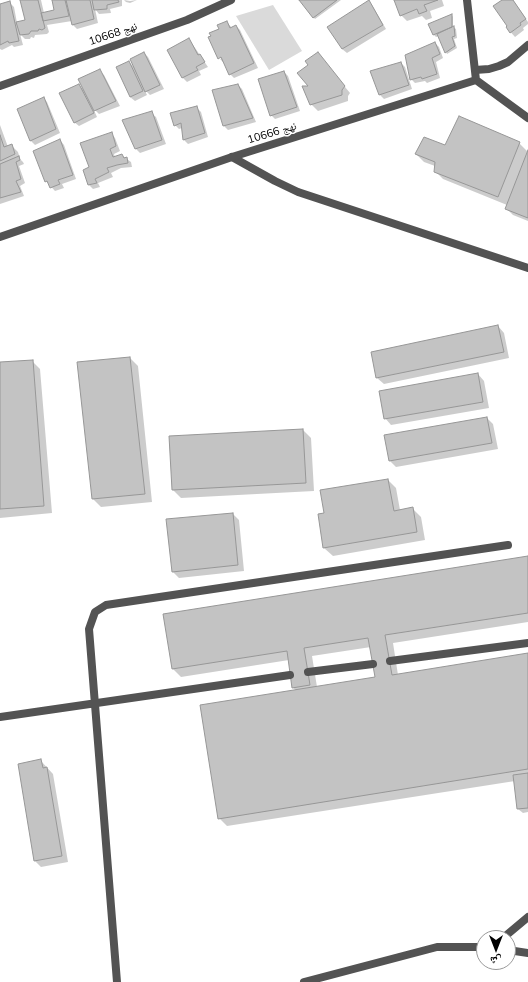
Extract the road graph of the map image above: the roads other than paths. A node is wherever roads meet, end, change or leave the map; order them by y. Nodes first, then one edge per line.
1 (231, 0) edge
2 (467, 0) edge
3 (528, 45) edge
4 (475, 70) junction
5 (476, 80) junction
6 (0, 86) edge
7 (528, 118) edge
8 (232, 157) junction
9 (0, 237) edge
10 (528, 268) edge
11 (508, 545) dead end
12 (528, 643) edge
13 (390, 661) dead end
14 (373, 664) dead end
15 (308, 672) dead end
16 (290, 675) dead end
17 (95, 703) junction
18 (0, 717) edge
19 (528, 917) edge
20 (513, 930) edge
21 (476, 947) edge
22 (516, 951) edge
23 (528, 953) edge
24 (117, 982) edge
25 (304, 982) edge

1 - 6 street, نهج 10668
2 - 4 street
3 - 4 street
4 - 5 street
5 - 7 street
5 - 8 street, نهج 10666
8 - 9 street, نهج 10666
8 - 10 street
11 - 17 street
12 - 13 street
14 - 15 street
16 - 17 street
17 - 18 street
17 - 24 street
19 - 20 street
21 - 25 street
22 - 23 street

